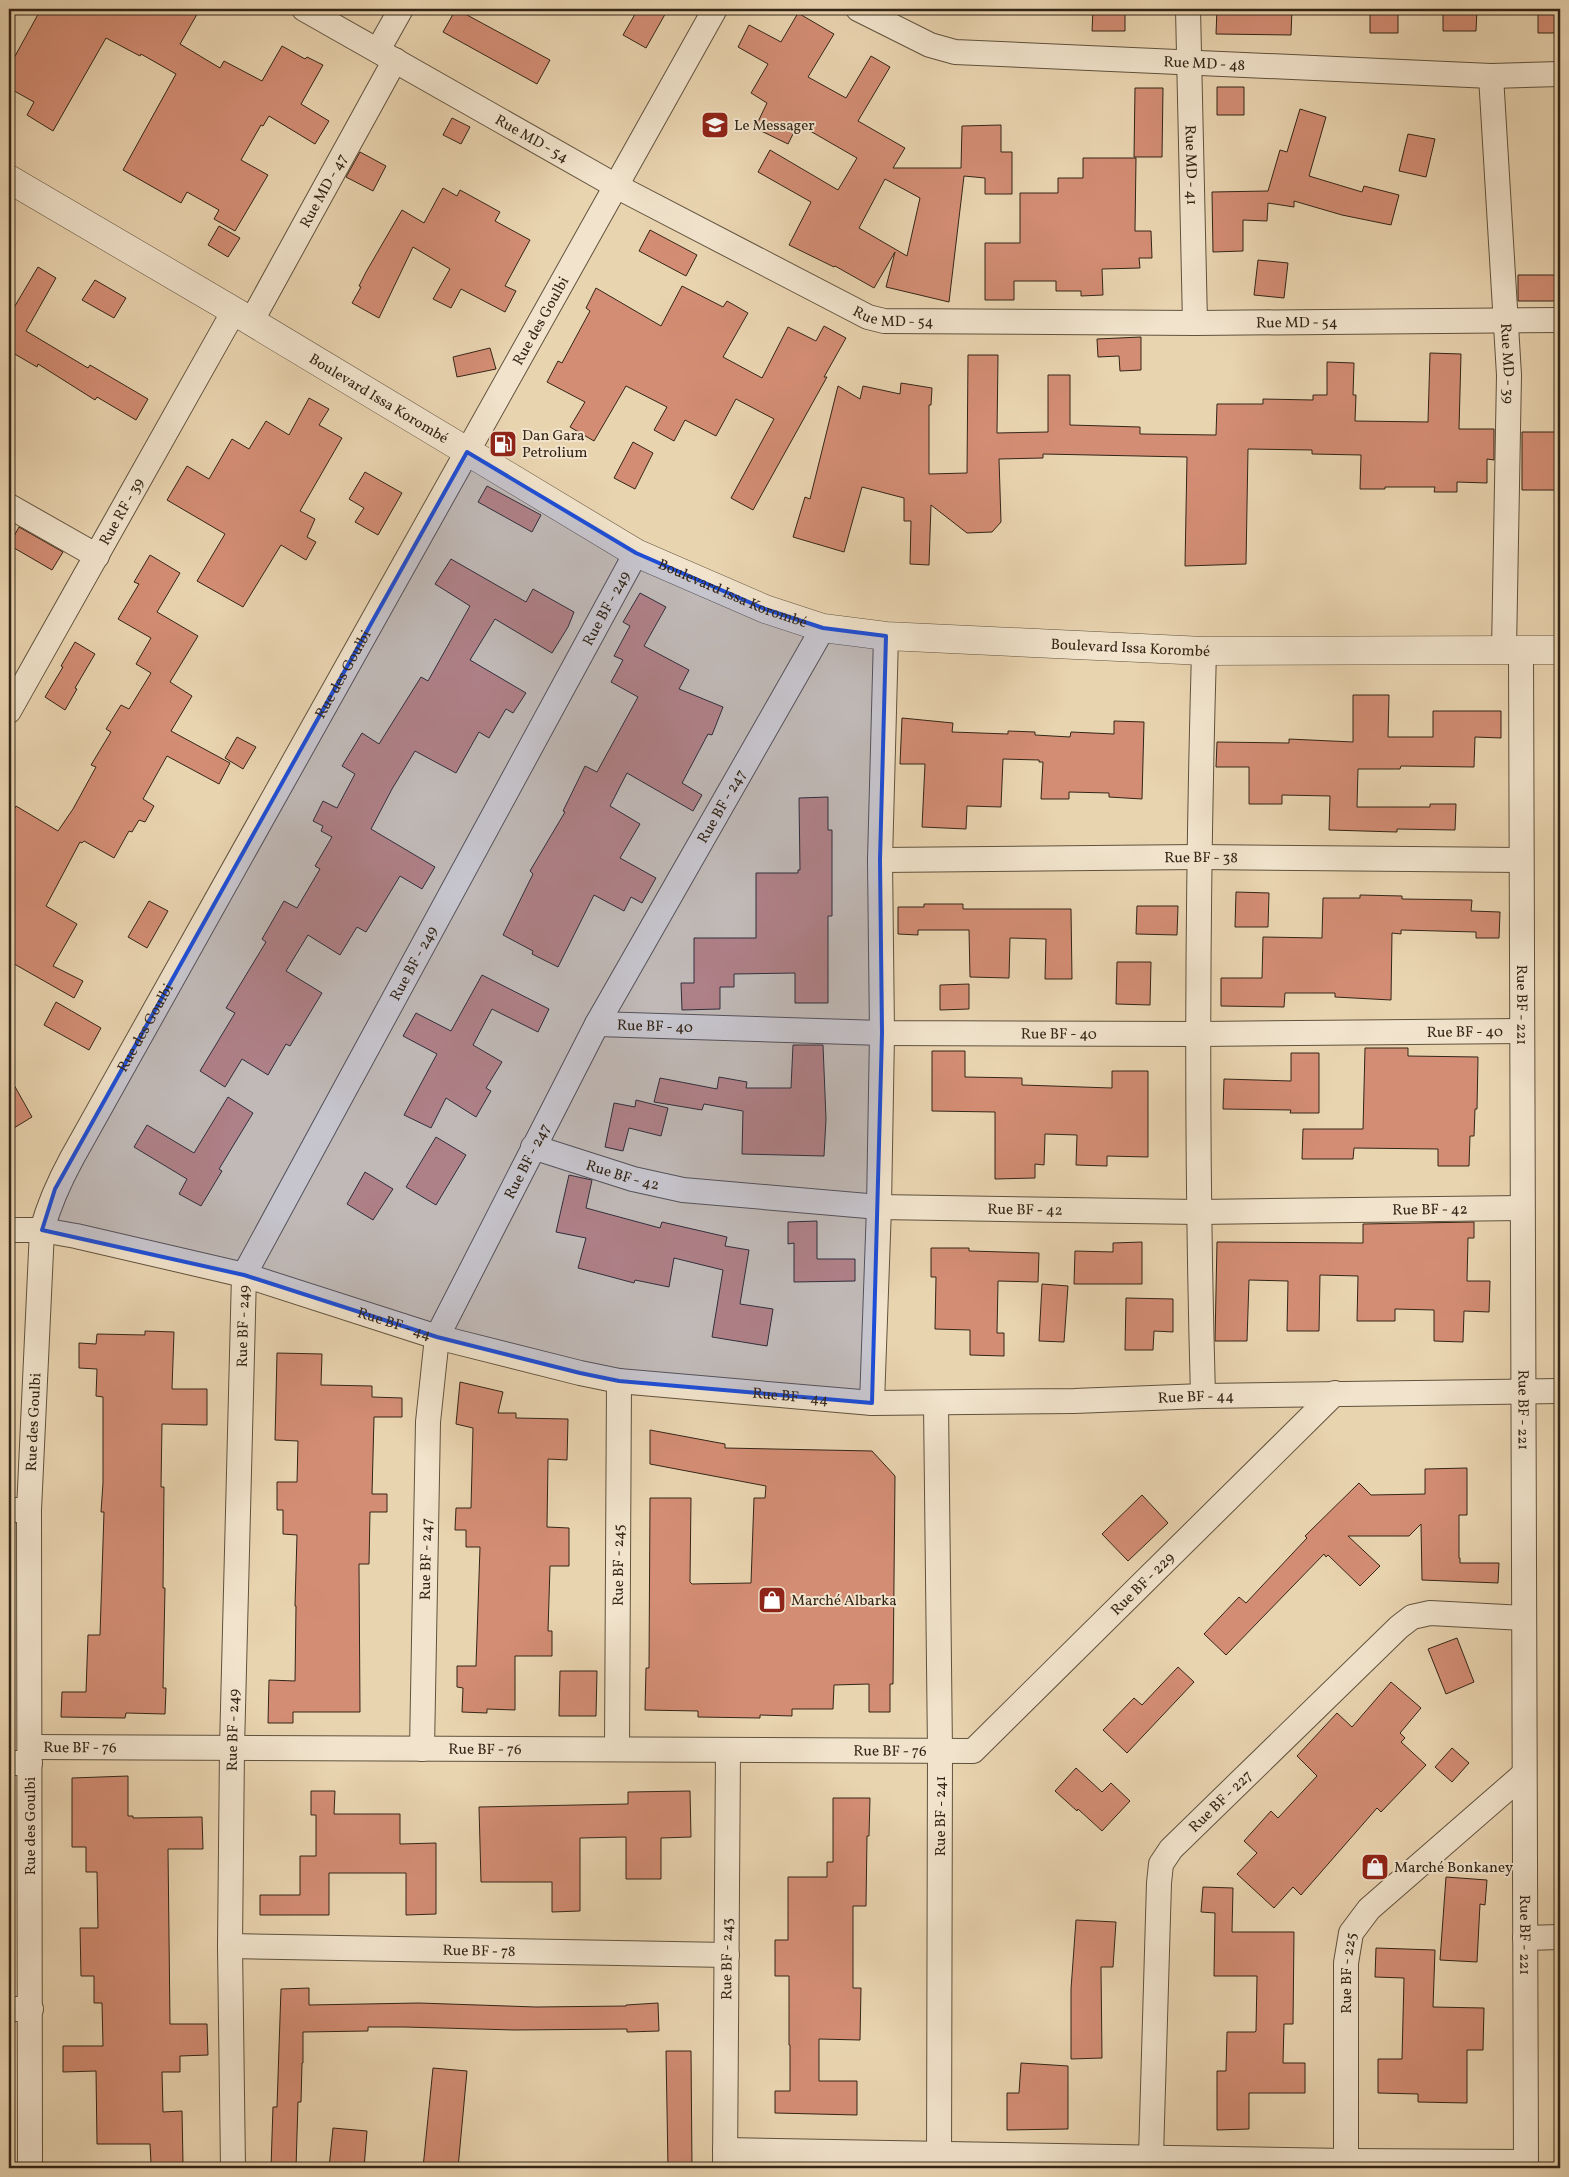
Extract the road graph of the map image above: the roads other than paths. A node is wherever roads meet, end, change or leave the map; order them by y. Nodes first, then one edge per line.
1 (304, 9) edge
2 (401, 9) edge
3 (715, 9) edge
4 (858, 9) edge
5 (1188, 9) edge
6 (386, 55) junction
7 (1190, 63) junction
8 (1560, 74) edge
9 (1491, 76) junction
10 (9, 179) edge
11 (616, 186) junction
12 (242, 316) junction
13 (1504, 320) junction
14 (1560, 320) edge
15 (1195, 323) junction
16 (467, 452) junction
17 (9, 506) edge
18 (636, 553) junction
19 (97, 556) junction
20 (824, 628) junction
21 (886, 636) junction
22 (1560, 650) edge
23 (1204, 651) junction
24 (1513, 651) junction
25 (9, 711) edge
26 (1198, 857) junction
27 (880, 860) junction
28 (1522, 860) junction
29 (597, 1024) junction
30 (1522, 1031) junction
31 (882, 1032) junction
32 (1198, 1034) junction
33 (533, 1147) junction
34 (879, 1207) junction
35 (1522, 1208) junction
36 (1198, 1212) junction
37 (9, 1230) edge
38 (42, 1230) junction
39 (244, 1275) junction
40 (437, 1336) junction
41 (620, 1381) junction
42 (1523, 1391) junction
43 (1560, 1391) edge
44 (1335, 1393) junction
45 (1203, 1396) junction
46 (872, 1403) junction
47 (936, 1404) junction
48 (19, 1510) edge
49 (1524, 1618) junction
50 (232, 1748) junction
51 (422, 1749) junction
52 (617, 1749) junction
53 (728, 1750) junction
54 (940, 1751) junction
55 (23, 1758) edge
56 (1524, 1774) junction
57 (1560, 1937) edge
58 (1525, 1938) junction
59 (230, 1946) junction
60 (727, 1955) junction
61 (20, 2009) edge
62 (1151, 2156) junction
63 (725, 2159) edge
64 (939, 2161) edge
65 (1346, 2161) junction
66 (1526, 2165) edge
67 (30, 2168) edge
68 (233, 2168) edge

1 - 6 street, Rue MD - 54
2 - 6 street, Rue MD - 47
3 - 11 street, Rue des Goulbi
4 - 7 street, Rue MD - 48
5 - 7 street, Rue MD - 41
6 - 11 street, Rue MD - 54
6 - 12 street, Rue MD - 47
7 - 9 street, Rue MD - 48
7 - 15 street, Rue MD - 41
8 - 9 street, Rue MD - 48
9 - 13 street, Rue MD - 39
10 - 12 street, Boulevard Issa Korombé
11 - 15 street, Rue MD - 54
11 - 16 street, Rue des Goulbi
12 - 16 street, Boulevard Issa Korombé
12 - 19 street, Rue RF - 39
13 - 14 street, Rue MD - 54
13 - 15 street, Rue MD - 54
13 - 24 street, Rue MD - 39
16 - 18 street, Boulevard Issa Korombé
16 - 38 street, Rue des Goulbi
17 - 19 street
18 - 20 street, Boulevard Issa Korombé
18 - 39 street, Rue BF - 249
19 - 25 street, Rue RF - 39
20 - 21 street, Boulevard Issa Korombé
20 - 29 street, Rue BF - 247
21 - 23 street, Boulevard Issa Korombé
21 - 27 street
22 - 24 street, Boulevard Issa Korombé
23 - 24 street, Boulevard Issa Korombé
23 - 26 street
24 - 28 street, Rue BF - 221
26 - 27 street, Rue BF - 38
26 - 28 street, Rue BF - 38
26 - 32 street
27 - 31 street
28 - 30 street, Rue BF - 221
29 - 31 street, Rue BF - 40
29 - 33 street, Rue BF - 247
30 - 32 street, Rue BF - 40
30 - 35 street, Rue BF - 221
31 - 32 street, Rue BF - 40
31 - 34 street
32 - 36 street
33 - 34 street, Rue BF - 42
33 - 40 street, Rue BF - 247
34 - 36 street, Rue BF - 42
34 - 46 street
35 - 36 street, Rue BF - 42
35 - 42 street, Rue BF - 221
36 - 45 street
37 - 38 street, Rue BF - 44
38 - 39 street, Rue BF - 44
38 - 48 street, Rue des Goulbi
39 - 40 street, Rue BF - 44
39 - 50 street, Rue BF - 249
40 - 41 street, Rue BF - 44
40 - 51 street, Rue BF - 247
41 - 46 street, Rue BF - 44
41 - 52 street, Rue BF - 245
42 - 43 street, Rue BF - 44
42 - 44 street, Rue BF - 44
42 - 49 street, Rue BF - 221
44 - 45 street, Rue BF - 44
44 - 54 street, Rue BF - 229
45 - 47 street, Rue BF - 44
46 - 47 street, Rue BF - 44
47 - 54 street, Rue BF - 241
48 - 55 street, Rue des Goulbi
49 - 56 street, Rue BF - 221
49 - 62 street, Rue BF - 227
50 - 51 street, Rue BF - 76
50 - 55 street, Rue BF - 76
50 - 59 street, Rue BF - 249
51 - 52 street, Rue BF - 76
52 - 53 street, Rue BF - 76
53 - 54 street, Rue BF - 76
53 - 60 street, Rue BF - 243
54 - 64 street, Rue BF - 241
55 - 61 street, Rue des Goulbi
56 - 58 street, Rue BF - 221
56 - 65 street, Rue BF - 225
57 - 58 street
58 - 66 street, Rue BF - 221
59 - 60 street, Rue BF - 78
59 - 68 street, Rue BF - 249
60 - 63 street, Rue BF - 243
61 - 67 street, Rue des Goulbi
62 - 64 street
62 - 65 street
63 - 64 street
65 - 66 street

